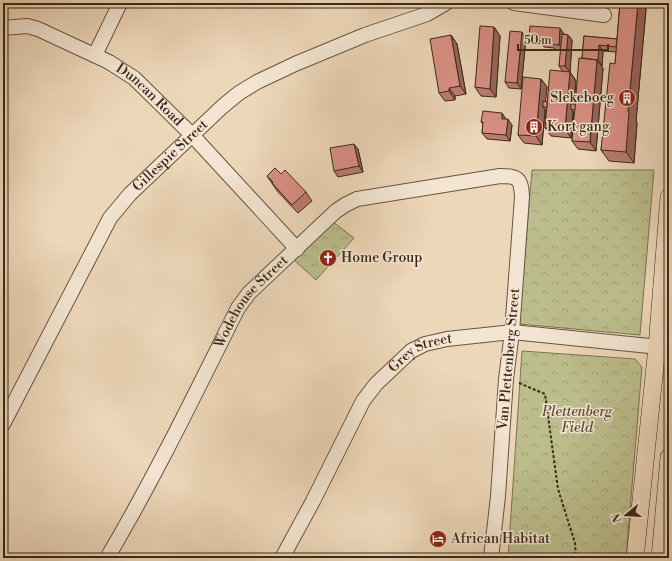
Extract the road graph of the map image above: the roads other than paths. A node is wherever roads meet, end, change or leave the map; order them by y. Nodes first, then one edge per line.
1 (120, 3) edge
2 (446, 3) edge
3 (514, 3) edge
4 (604, 15) dead end
5 (3, 28) edge
6 (95, 55) junction
7 (192, 135) junction
8 (500, 176) joint
9 (669, 197) edge
10 (297, 249) junction
11 (512, 332) junction
12 (663, 348) edge
13 (3, 424) edge
14 (669, 457) edge
15 (107, 558) edge
16 (282, 558) edge
17 (491, 558) edge
18 (635, 558) edge
19 (660, 558) edge

1 - 6 street
2 - 7 street, Gillespie Street
3 - 4 street
5 - 6 street, Duncan Road
6 - 7 street, Duncan Road
7 - 10 street, Duncan Road
7 - 13 street, Gillespie Street
8 - 10 street, Wodehouse Street
8 - 11 street, Van Plettenberg Street
9 - 12 main road
10 - 15 street, Wodehouse Street
11 - 12 street, Grey Street
11 - 16 street, Grey Street
11 - 17 street, Van Plettenberg Street
12 - 18 main road
14 - 19 main road

